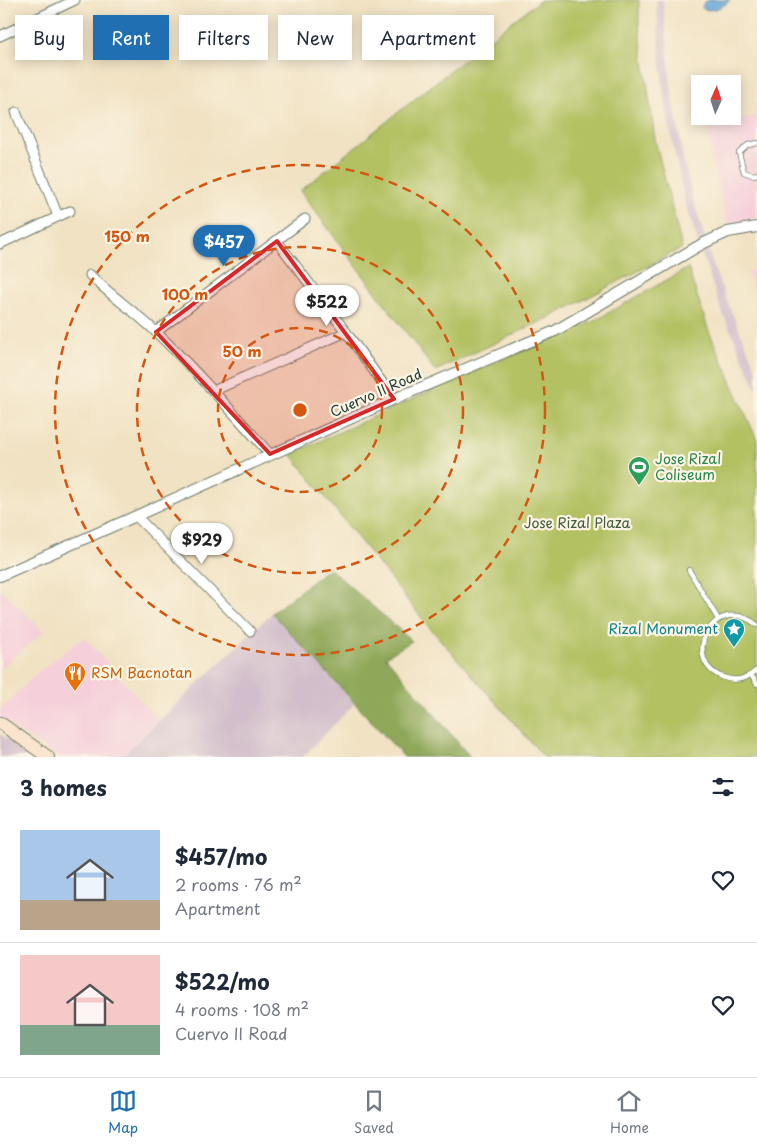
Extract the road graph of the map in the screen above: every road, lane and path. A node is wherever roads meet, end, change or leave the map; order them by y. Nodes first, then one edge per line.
1 (75, 0) edge
2 (0, 36) edge
3 (16, 112) dead end
4 (757, 143) edge
5 (757, 174) edge
6 (70, 211) dead end
7 (58, 216) junction
8 (305, 219) dead end
9 (757, 227) edge
10 (277, 241) junction
11 (0, 244) edge
12 (90, 275) dead end
13 (156, 332) junction
14 (346, 332) junction
15 (213, 390) junction
16 (394, 399) junction
17 (270, 454) junction
18 (136, 516) junction
19 (689, 570) dead end
20 (0, 576) edge
21 (718, 619) junction
22 (757, 625) edge
23 (250, 631) dead end
24 (757, 670) edge
25 (752, 675) junction
26 (757, 684) edge
27 (0, 723) edge
28 (48, 757) edge

1 - 2 street
3 - 7 street
4 - 5 lane
6 - 7 street
7 - 11 street
8 - 10 street
9 - 16 street, Cuervo II Road
10 - 13 street
10 - 14 street
12 - 13 street
13 - 15 street
14 - 15 street
14 - 16 street
15 - 17 street
16 - 17 street, Cuervo II Road
17 - 18 street, Cuervo II Road
18 - 20 street, Cuervo II Road
18 - 23 street
19 - 21 lane
21 - 22 lane
21 - 25 lane
24 - 25 lane
25 - 26 lane
27 - 28 main road

